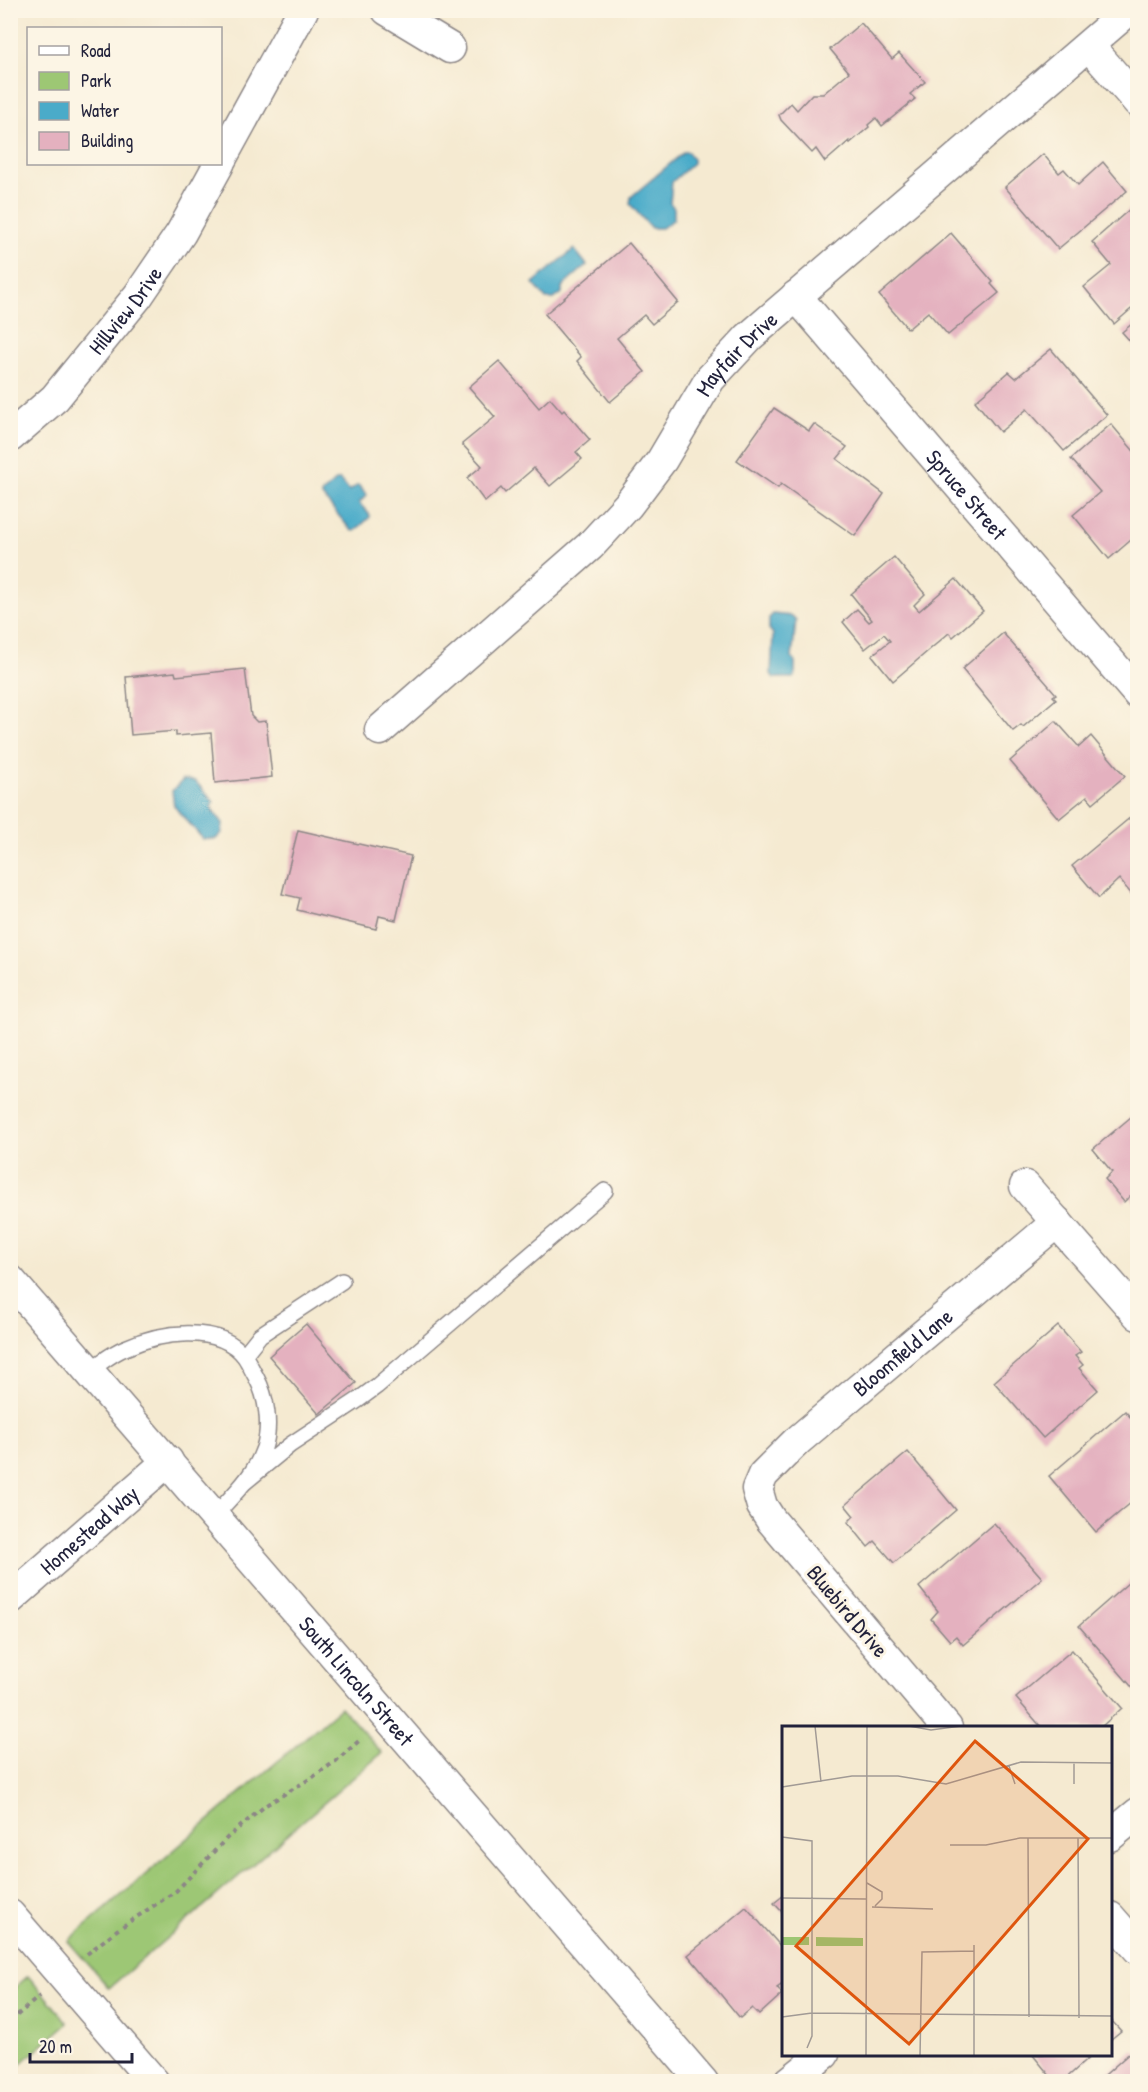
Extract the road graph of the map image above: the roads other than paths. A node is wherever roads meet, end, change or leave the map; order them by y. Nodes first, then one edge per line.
1 (303, 10) edge
2 (387, 10) edge
3 (1129, 10) edge
4 (1089, 46) junction
5 (450, 48) dead end
6 (1137, 102) edge
7 (222, 158) edge
8 (218, 165) edge
9 (796, 296) junction
10 (10, 437) edge
11 (1137, 694) edge
12 (380, 730) dead end
13 (1025, 1186) dead end
14 (604, 1191) dead end
15 (1058, 1222) junction
16 (10, 1280) edge
17 (342, 1281) dead end
18 (1137, 1316) edge
19 (244, 1355) junction
20 (90, 1370) junction
21 (168, 1461) junction
22 (245, 1482) junction
23 (757, 1489) joint
24 (215, 1515) junction
25 (10, 1599) edge
26 (946, 1726) edge
27 (1137, 1813) edge
28 (1112, 1834) edge
29 (10, 1915) edge
30 (1112, 1919) edge
31 (1137, 1948) edge
32 (823, 2056) edge
33 (154, 2082) edge
34 (703, 2082) edge
35 (789, 2082) edge

1 - 7 street, Hillview Drive
2 - 5 street
3 - 4 street, Mayfair Drive
4 - 6 street
4 - 9 street, Mayfair Drive
8 - 10 street, Hillview Drive
9 - 11 street, Spruce Street
9 - 12 street, Mayfair Drive
13 - 15 street
14 - 22 lane
15 - 18 street
15 - 23 street, Bloomfield Lane
16 - 20 street, South Lincoln Street
17 - 19 lane
19 - 20 lane
19 - 22 lane
20 - 21 street, South Lincoln Street
21 - 24 street, South Lincoln Street
21 - 25 street, Homestead Way
22 - 24 lane
23 - 26 street, Bluebird Drive
24 - 34 street, South Lincoln Street
27 - 28 street
29 - 33 street
30 - 31 street
32 - 35 street

